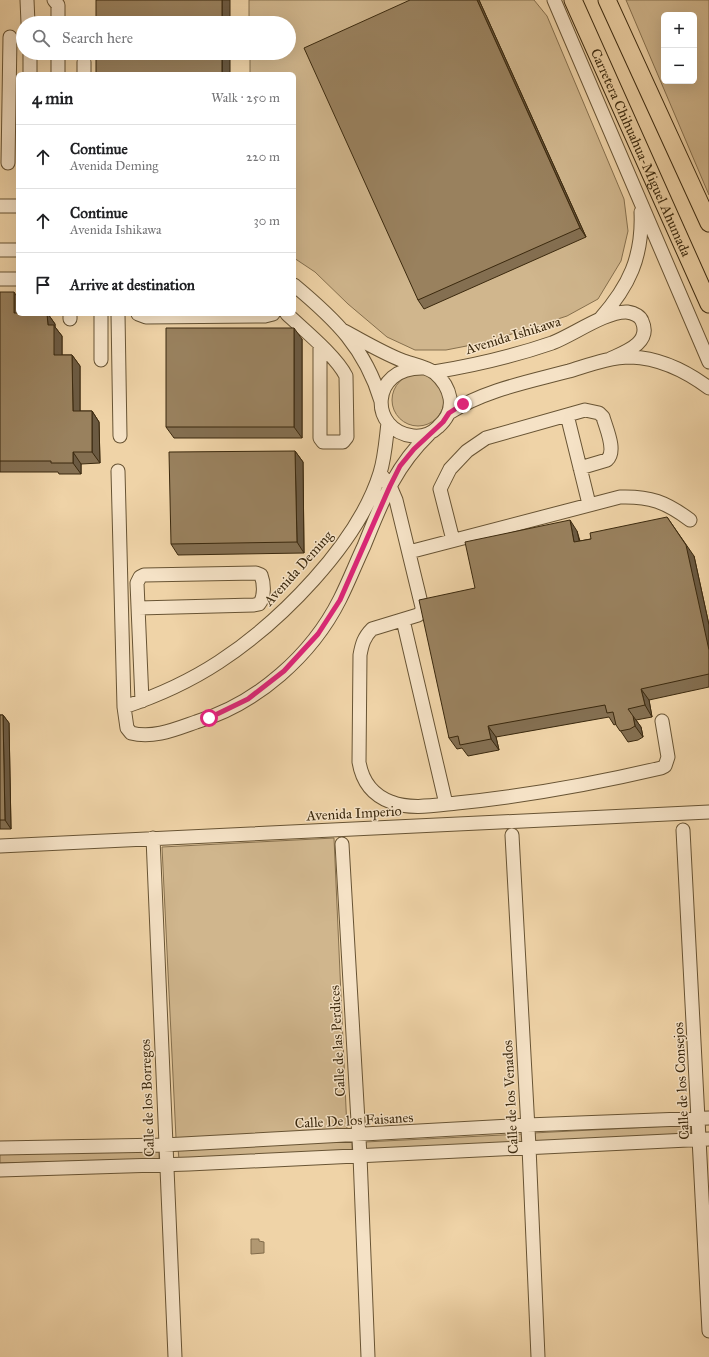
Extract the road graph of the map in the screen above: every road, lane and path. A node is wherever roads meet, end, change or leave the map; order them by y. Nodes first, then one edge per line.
1 (27, 0) edge
2 (54, 0) edge
3 (554, 0) edge
4 (573, 0) edge
5 (607, 0) edge
6 (28, 16) edge
7 (58, 16) edge
8 (10, 37) dead end
9 (30, 60) edge
10 (58, 60) edge
11 (30, 72) edge
12 (58, 72) edge
13 (9, 163) edge
14 (0, 206) edge
15 (16, 206) edge
16 (641, 206) junction
17 (709, 223) edge
18 (0, 250) edge
19 (16, 250) edge
20 (16, 278) edge
21 (0, 279) edge
22 (296, 287) edge
23 (709, 304) edge
24 (101, 316) edge
25 (118, 316) edge
26 (143, 316) edge
27 (265, 316) edge
28 (289, 316) edge
29 (598, 320) junction
30 (344, 331) junction
31 (320, 346) junction
32 (101, 360) dead end
33 (610, 360) junction
34 (709, 362) edge
35 (428, 370) junction
36 (709, 388) edge
37 (381, 403) junction
38 (449, 413) junction
39 (567, 414) junction
40 (388, 422) junction
41 (429, 434) junction
42 (120, 436) dead end
43 (580, 468) junction
44 (118, 471) dead end
45 (380, 473) junction
46 (390, 486) junction
47 (589, 504) junction
48 (690, 520) dead end
49 (453, 540) junction
50 (409, 552) junction
51 (138, 608) junction
52 (402, 620) junction
53 (142, 701) junction
54 (124, 707) junction
55 (662, 721) dead end
56 (446, 804) junction
57 (709, 812) edge
58 (683, 830) dead end
59 (512, 835) dead end
60 (152, 838) junction
61 (342, 844) dead end
62 (0, 846) edge
63 (704, 1119) edge
64 (528, 1125) junction
65 (358, 1136) junction
66 (705, 1140) edge
67 (164, 1145) junction
68 (529, 1147) junction
69 (0, 1148) edge
70 (360, 1156) junction
71 (165, 1165) junction
72 (0, 1170) edge
73 (709, 1332) edge
74 (175, 1357) edge
75 (368, 1357) edge
76 (538, 1357) edge

1 - 6 street
2 - 7 street
3 - 16 street
4 - 23 main road, Carretera Chihuahua-Miguel Ahumada
5 - 17 main road
8 - 13 street
9 - 11 street
10 - 12 street
14 - 15 street
16 - 29 street
16 - 34 street
18 - 19 street
20 - 21 street
22 - 30 street
24 - 32 street
25 - 42 street
26 - 27 street
28 - 31 street
29 - 33 street
29 - 35 street, Avenida Ishikawa
30 - 35 street
30 - 37 street
31 - 31 street
33 - 36 street
33 - 38 street
35 - 37 street, Avenida Ishikawa
35 - 38 street
37 - 40 street
38 - 41 street
39 - 43 street
39 - 43 street
39 - 49 street
40 - 41 street
40 - 45 street, Avenida Deming
41 - 46 street
43 - 47 street
44 - 54 street
45 - 46 street
45 - 53 street, Avenida Deming
46 - 50 street
46 - 54 street
47 - 48 street
47 - 49 street
49 - 50 street
50 - 52 street
51 - 51 street
51 - 53 street
52 - 56 street
52 - 56 street
53 - 54 street, Avenida Deming
55 - 56 street
57 - 60 street, Avenida Imperio
58 - 63 street, Calle de los Consejos
59 - 64 street, Calle de los Venados
60 - 62 street, Avenida Imperio
60 - 67 street, Calle de los Borregos
61 - 65 street, Calle de las Perdices
63 - 64 street, Calle De los Faisanes
63 - 66 street, Calle de los Consejos
64 - 65 street, Calle De los Faisanes
64 - 68 street, Calle de los Venados
65 - 67 street, Calle De los Faisanes
65 - 70 street, Calle de las Perdices
66 - 68 street
66 - 73 street, Calle de los Consejos
67 - 69 street, Calle De los Faisanes
67 - 71 street, Calle de los Borregos
68 - 70 street
68 - 76 street, Calle de los Venados
70 - 71 street
70 - 75 street, Calle de las Perdices
71 - 72 street
71 - 74 street, Calle de los Borregos

